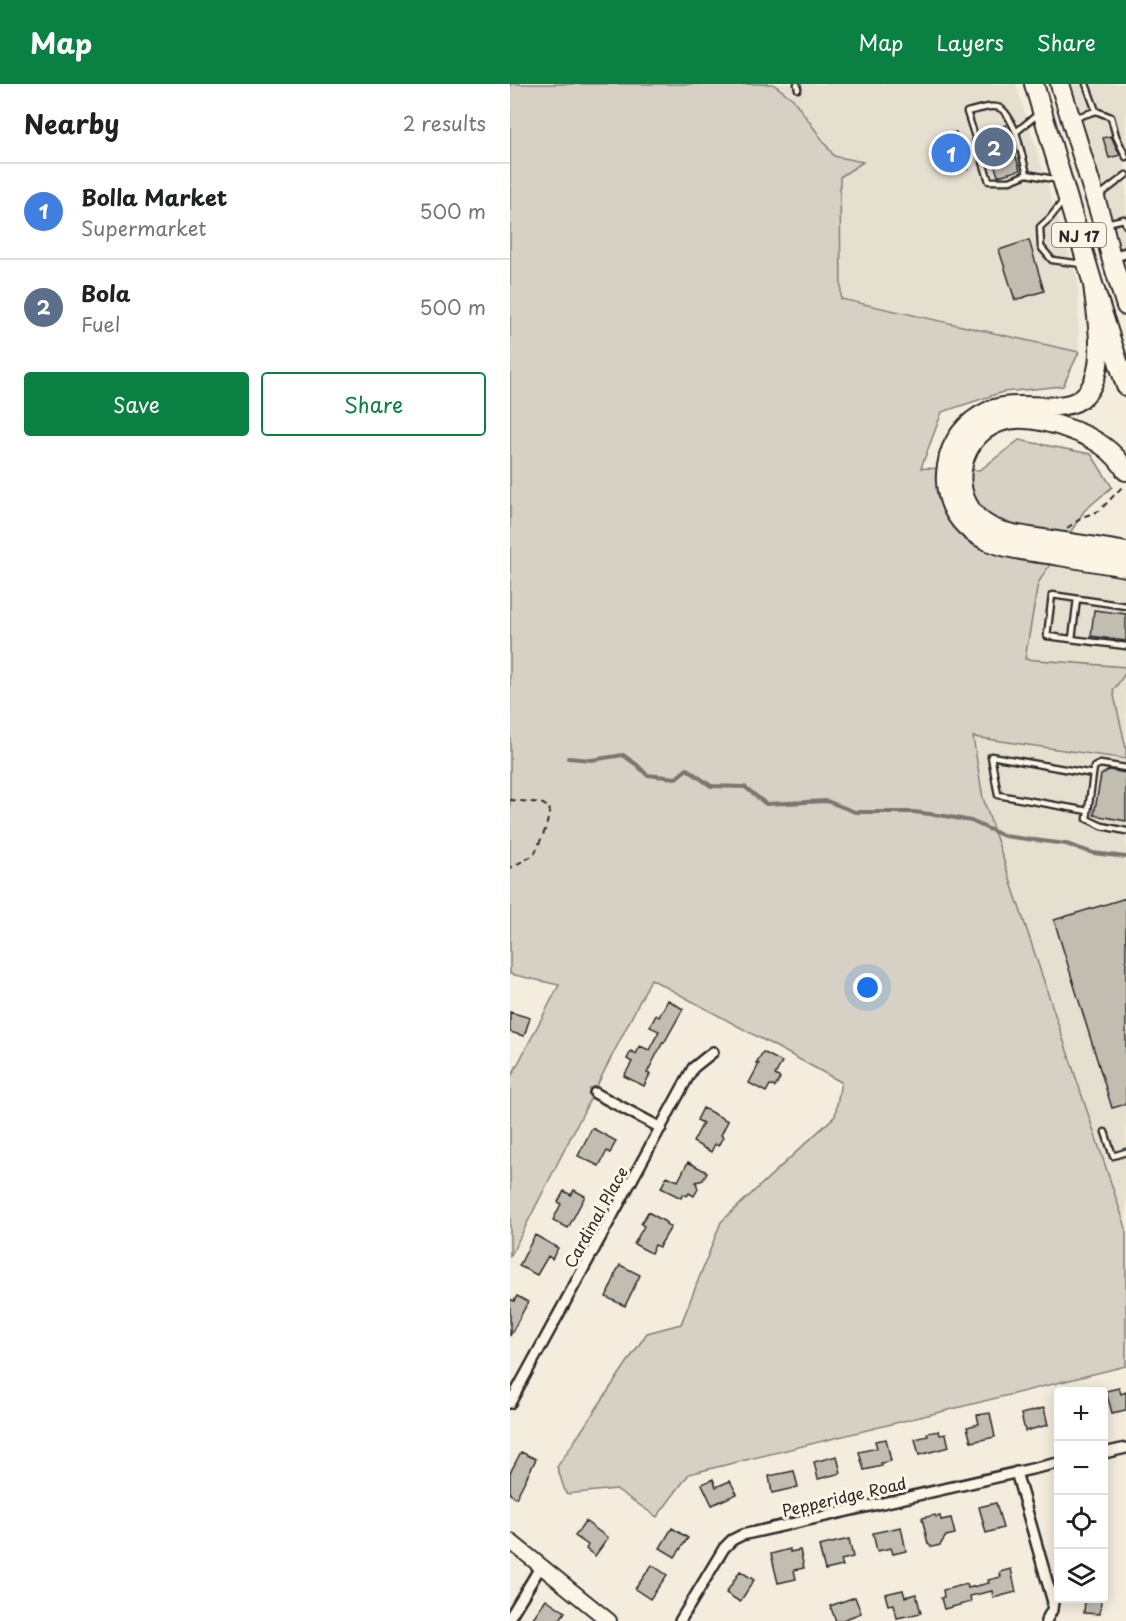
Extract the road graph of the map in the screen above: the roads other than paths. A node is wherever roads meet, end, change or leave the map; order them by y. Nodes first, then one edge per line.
1 (1034, 84) edge
2 (1060, 84) edge
3 (1086, 84) edge
4 (1042, 111) junction
5 (1096, 111) junction
6 (1071, 119) junction
7 (1016, 132) junction
8 (1126, 157) edge
9 (1027, 174) junction
10 (1126, 176) edge
11 (1065, 188) junction
12 (1095, 198) junction
13 (1103, 224) junction
14 (1126, 225) edge
15 (1118, 255) edge
16 (1087, 264) junction
17 (1093, 284) junction
18 (1126, 306) edge
19 (1126, 386) edge
20 (1126, 471) edge
21 (1043, 546) junction
22 (1126, 552) edge
23 (1126, 567) edge
24 (1077, 599) junction
25 (1126, 606) edge
26 (1072, 639) junction
27 (1126, 646) edge
28 (1126, 768) edge
29 (1093, 774) junction
30 (1088, 811) junction
31 (1126, 831) edge
32 (713, 1052) dead end
33 (595, 1093) dead end
34 (661, 1128) junction
35 (1105, 1132) dead end
36 (1126, 1152) edge
37 (510, 1403) edge
38 (1126, 1448) edge
39 (1108, 1452) edge
40 (1054, 1464) edge
41 (1017, 1472) junction
42 (510, 1541) edge
43 (541, 1566) junction
44 (510, 1617) edge
45 (609, 1621) edge
46 (680, 1621) edge
47 (1046, 1621) edge

1 - 4 highway, NJ 17
2 - 6 highway, NJ 17
3 - 5 lane
4 - 7 lane
4 - 11 highway, NJ 17
5 - 6 lane
5 - 8 lane
6 - 12 highway, NJ 17
7 - 9 lane
7 - 9 lane
9 - 11 lane
10 - 12 lane
11 - 16 highway, NJ 17
11 - 16 lane
12 - 13 highway, NJ 17
13 - 14 lane
13 - 15 highway, NJ 17
15 - 18 highway, NJ 17
16 - 17 highway, NJ 17
17 - 19 highway, NJ 17
17 - 21 highway
20 - 21 highway
21 - 22 highway
21 - 23 highway
24 - 25 lane
24 - 26 lane
24 - 26 lane
26 - 27 lane
28 - 29 lane
29 - 30 lane
29 - 30 lane
30 - 31 lane
32 - 34 street, Cardinal Place
33 - 34 street
34 - 37 street, Cardinal Place
35 - 36 lane
38 - 39 street
40 - 41 street, Pepperidge Road
41 - 46 street, Pepperidge Road
41 - 47 street
42 - 43 street
43 - 44 street
43 - 45 street

